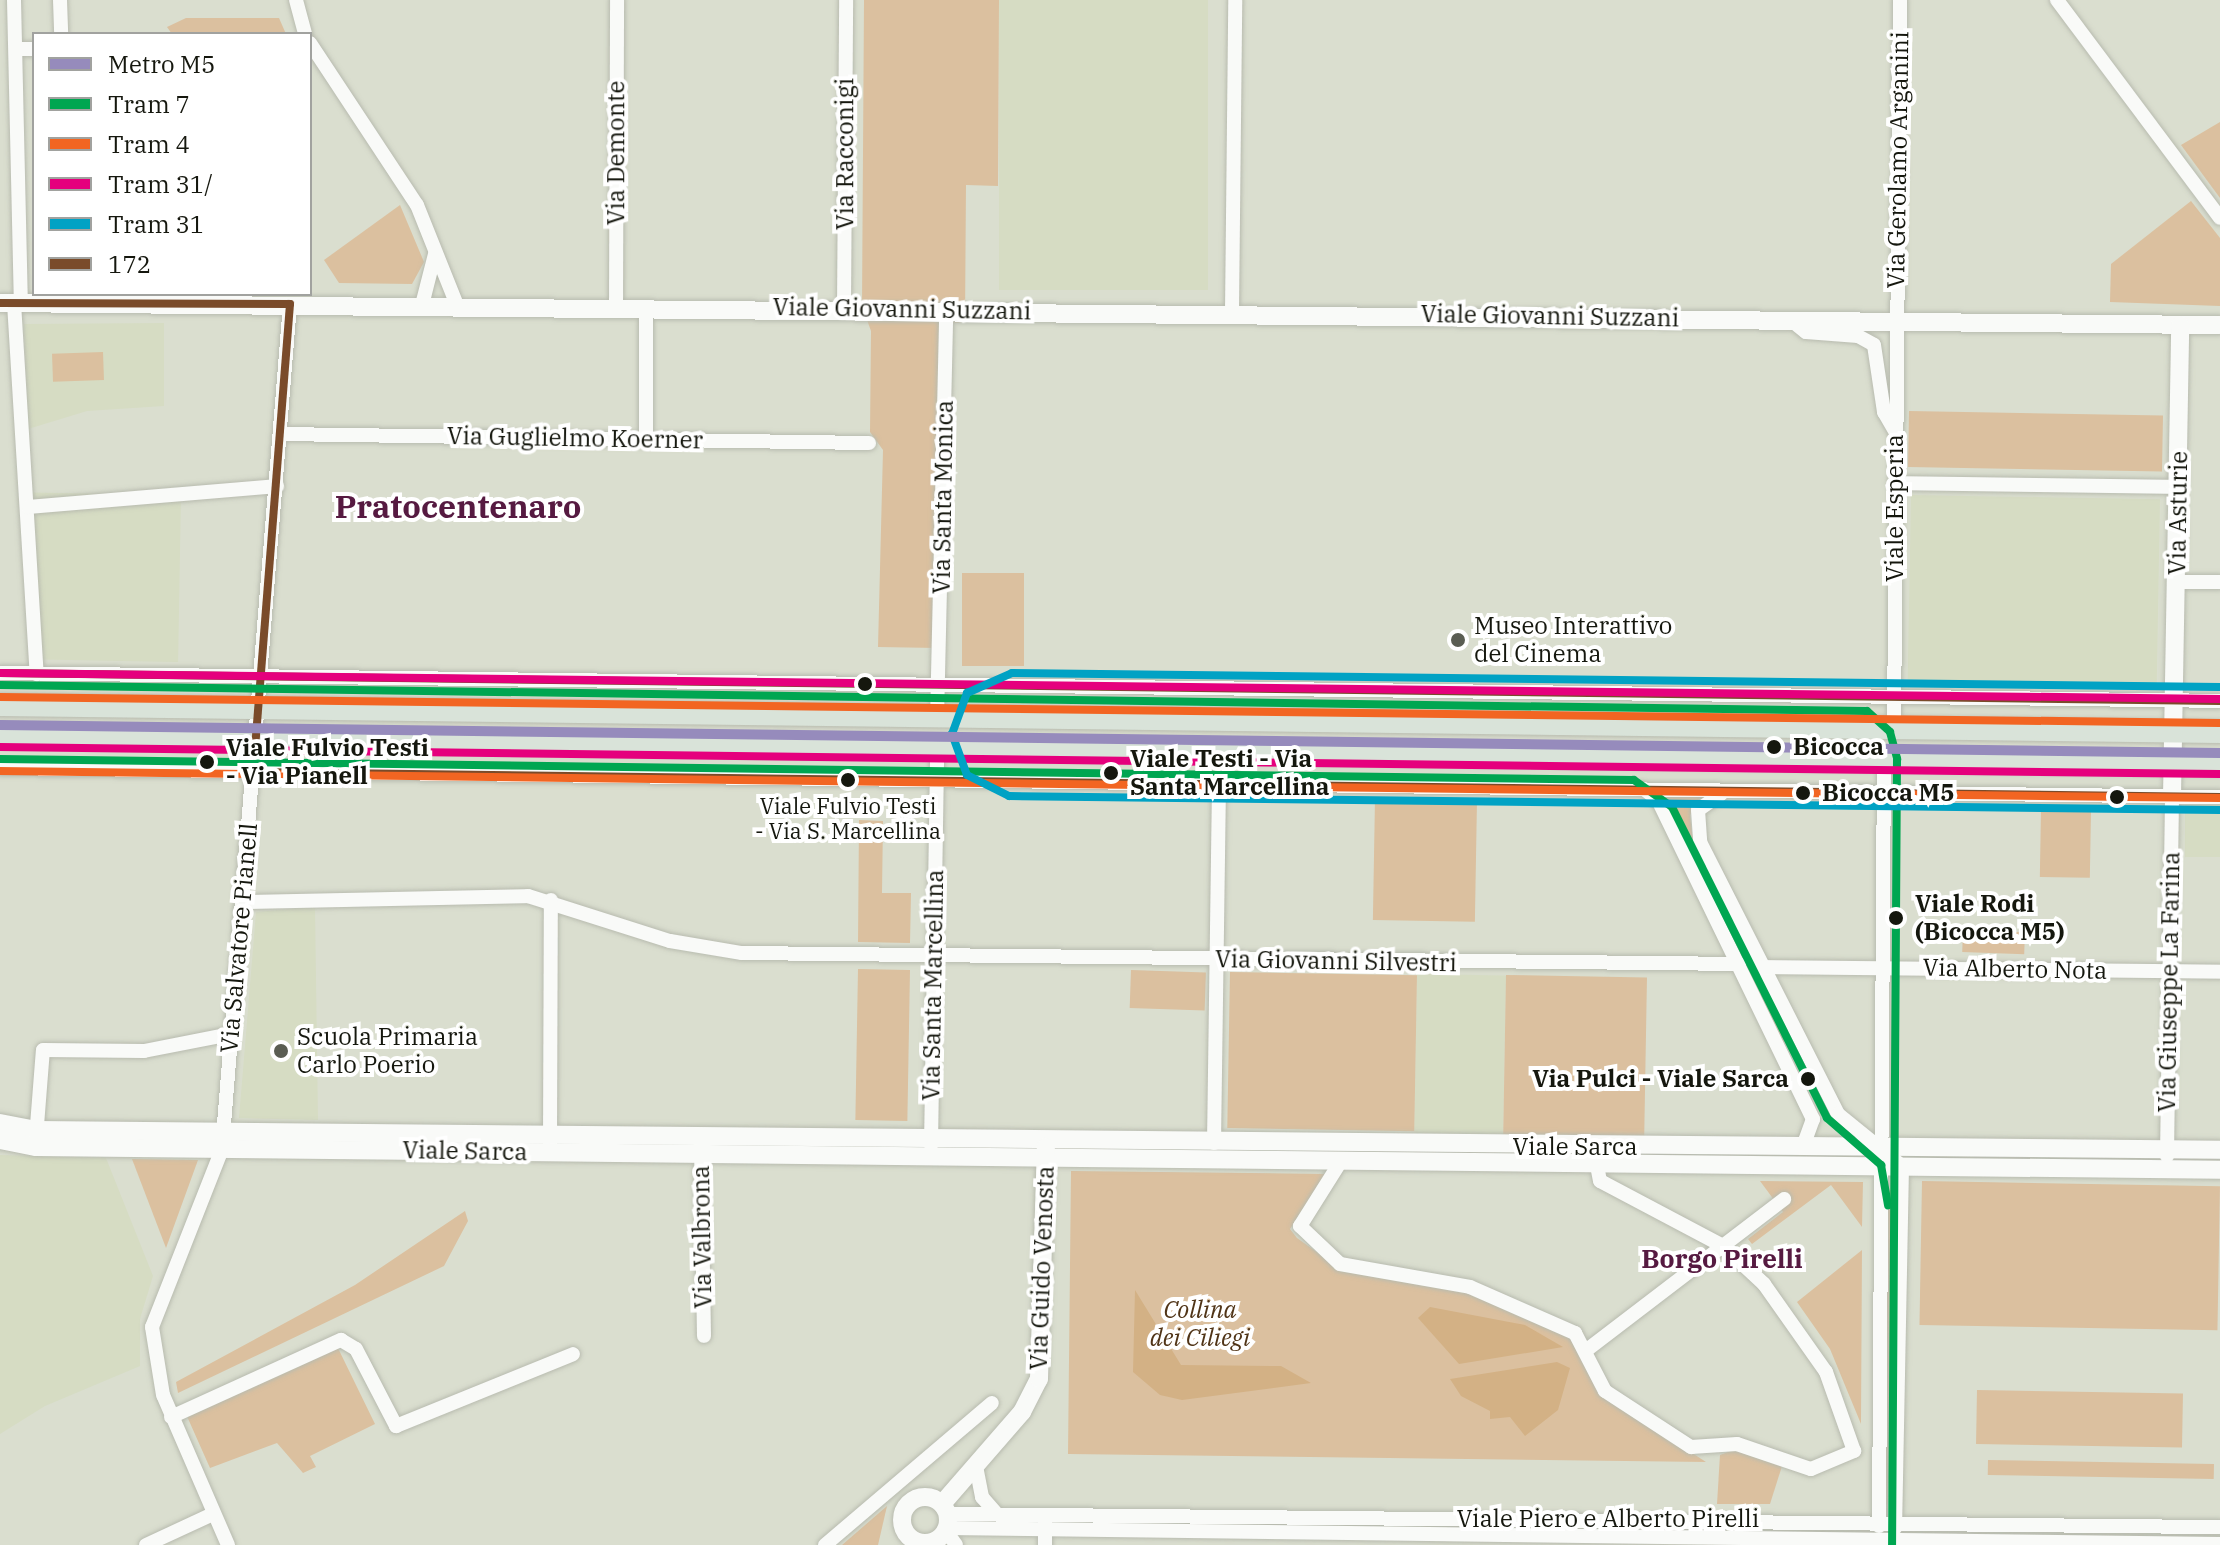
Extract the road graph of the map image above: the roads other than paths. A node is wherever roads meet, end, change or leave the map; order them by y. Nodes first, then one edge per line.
1 (14, 0) edge
2 (60, 0) edge
3 (296, 0) edge
4 (617, 0) edge
5 (846, 0) edge
6 (1235, 0) edge
7 (1900, 0) edge
8 (2057, 0) edge
9 (61, 32) edge
10 (304, 32) edge
11 (312, 46) edge
12 (16, 49) junction
13 (32, 49) edge
14 (2220, 218) edge
15 (435, 253) junction
16 (262, 299) edge
17 (12, 303) edge
18 (290, 304) junction
19 (422, 305) junction
20 (457, 305) junction
21 (616, 307) junction
22 (646, 307) junction
23 (844, 308) junction
24 (946, 309) junction
25 (1232, 312) junction
26 (1791, 320) junction
27 (1897, 321) junction
28 (2180, 325) junction
29 (2220, 325) edge
30 (1896, 433) junction
31 (281, 434) junction
32 (646, 438) junction
33 (869, 443) dead end
34 (1895, 483) junction
35 (277, 486) junction
36 (2178, 487) junction
37 (29, 507) junction
38 (2177, 582) junction
39 (2220, 582) edge
40 (0, 673) edge
41 (37, 674) junction
42 (261, 677) junction
43 (938, 685) junction
44 (1894, 696) junction
45 (2176, 701) junction
46 (2220, 701) edge
47 (0, 705) edge
48 (259, 706) junction
49 (937, 720) junction
50 (1894, 729) junction
51 (2175, 731) junction
52 (2220, 732) edge
53 (0, 735) edge
54 (256, 740) junction
55 (937, 749) junction
56 (1884, 759) junction
57 (2173, 763) junction
58 (2220, 764) edge
59 (0, 768) edge
60 (253, 772) junction
61 (936, 782) junction
62 (1219, 786) junction
63 (1644, 789) junction
64 (1884, 792) junction
65 (1725, 793) junction
66 (2172, 796) junction
67 (2220, 797) edge
68 (551, 900) junction
69 (243, 902) junction
70 (933, 955) junction
71 (1217, 959) junction
72 (1739, 964) junction
73 (1763, 967) junction
74 (1884, 968) junction
75 (2170, 971) junction
76 (2220, 972) edge
77 (231, 1034) junction
78 (0, 1123) edge
79 (36, 1138) junction
80 (0, 1140) edge
81 (222, 1140) junction
82 (1214, 1143) junction
83 (550, 1144) junction
84 (701, 1146) junction
85 (1883, 1146) junction
86 (1803, 1147) junction
87 (931, 1148) junction
88 (2167, 1148) junction
89 (1046, 1150) junction
90 (2220, 1150) edge
91 (1341, 1161) junction
92 (1878, 1165) junction
93 (1597, 1166) junction
94 (1902, 1166) junction
95 (2167, 1169) junction
96 (2220, 1170) edge
97 (1784, 1199) dead end
98 (1723, 1246) junction
99 (704, 1336) dead end
100 (1588, 1349) junction
101 (573, 1354) dead end
102 (992, 1403) dead end
103 (171, 1417) junction
104 (976, 1466) junction
105 (1045, 1511) junction
106 (995, 1512) junction
107 (213, 1514) junction
108 (1391, 1517) junction
109 (1725, 1520) junction
110 (1875, 1521) junction
111 (1899, 1522) junction
112 (948, 1524) edge
113 (2051, 1526) junction
114 (2220, 1527) edge
115 (1045, 1529) junction
116 (1392, 1539) edge
117 (1889, 1539) junction
118 (908, 1541) edge
119 (1724, 1541) edge
120 (2051, 1544) edge
121 (2220, 1544) edge
122 (146, 1545) edge
123 (228, 1545) edge
124 (825, 1545) edge
125 (1045, 1545) edge

1 - 12 street
2 - 9 street
3 - 10 street
4 - 21 street, Via Demonte
5 - 23 street, Via Racconigi
6 - 25 street
7 - 27 street, Via Gerolamo Arganini
8 - 14 street
11 - 15 street
12 - 13 street
12 - 17 street
15 - 19 street
15 - 20 street
16 - 17 street, Viale Giovanni Suzzani
16 - 18 street, Viale Giovanni Suzzani
17 - 37 street
18 - 19 street, Viale Giovanni Suzzani
18 - 31 street, Via Salvatore Pianell
19 - 20 street, Viale Giovanni Suzzani
20 - 21 street, Viale Giovanni Suzzani
21 - 22 street, Viale Giovanni Suzzani
22 - 23 street, Viale Giovanni Suzzani
22 - 32 street
23 - 24 street, Viale Giovanni Suzzani
24 - 25 street, Viale Giovanni Suzzani
24 - 43 street, Via Santa Monica
25 - 26 street, Viale Giovanni Suzzani
26 - 27 street, Viale Giovanni Suzzani
26 - 30 street, Viale Giovanni Suzzani
27 - 28 street, Viale Giovanni Suzzani
27 - 30 street, Viale Esperia
28 - 29 street, Viale Giovanni Suzzani
28 - 36 street, Via Asturie
30 - 34 street, Viale Esperia
31 - 32 street, Via Guglielmo Koerner
31 - 35 street, Via Salvatore Pianell
32 - 33 street, Via Guglielmo Koerner
34 - 36 street
34 - 44 street, Viale Esperia
35 - 37 street
35 - 42 street, Via Salvatore Pianell
36 - 38 street, Via Asturie
37 - 41 street
38 - 39 street
38 - 45 street, Via Asturie
40 - 41 street
41 - 42 street
42 - 43 street
42 - 48 street, Via Salvatore Pianell
43 - 44 street
43 - 49 street, Via Santa Monica
44 - 45 street
44 - 50 street, Viale Esperia
45 - 46 street
45 - 51 street, Via Asturie
47 - 48 main road
48 - 49 main road
48 - 54 street, Via Salvatore Pianell
49 - 50 main road
49 - 55 main road
50 - 51 main road
50 - 56 main road
51 - 52 main road
51 - 57 street, Via Asturie
53 - 54 main road
54 - 55 main road
54 - 60 street, Via Salvatore Pianell
55 - 56 main road
55 - 61 street, Via Santa Marcellina
56 - 57 main road
56 - 64 street
57 - 58 main road
57 - 66 street, Via Asturie
59 - 60 street
60 - 61 street
60 - 69 street, Via Salvatore Pianell
61 - 62 street
61 - 70 street, Via Santa Marcellina
62 - 63 street
62 - 71 street
63 - 65 street
63 - 72 street
64 - 65 street
64 - 66 street
64 - 74 street
65 - 73 street
66 - 67 street
66 - 75 street, Via Giuseppe La Farina
68 - 69 street, Via Giovanni Silvestri
68 - 70 street, Via Giovanni Silvestri
68 - 83 street
69 - 77 street, Via Salvatore Pianell
70 - 71 street, Via Giovanni Silvestri
70 - 87 street, Via Santa Marcellina
71 - 72 street, Via Giovanni Silvestri
71 - 82 street
72 - 86 street
73 - 74 street, Via Alberto Nota
73 - 85 street
74 - 75 street, Via Alberto Nota
74 - 85 street
75 - 76 street, Via Alberto Nota
75 - 88 street, Via Giuseppe La Farina
77 - 79 street
77 - 81 street, Via Salvatore Pianell
78 - 79 street, Viale Sarca
79 - 80 street, Viale Sarca
79 - 81 street, Viale Sarca
81 - 83 street, Viale Sarca
81 - 103 street, Via Salvatore Pianell
82 - 86 street, Viale Sarca
82 - 89 street, Viale Sarca
83 - 84 street, Viale Sarca
84 - 87 street, Viale Sarca
84 - 99 street, Via Valbrona
85 - 86 street, Viale Sarca
85 - 88 street, Viale Sarca
85 - 92 street
85 - 94 street
87 - 89 street, Viale Sarca
88 - 90 street, Viale Sarca
88 - 95 street, Via Giuseppe La Farina
89 - 91 street, Viale Sarca
89 - 104 street, Via Guido Venosta
91 - 93 street, Viale Sarca
91 - 100 street
92 - 93 street, Viale Sarca
92 - 94 street, Viale Sarca
92 - 110 street
93 - 98 street
94 - 95 street, Viale Sarca
94 - 111 street
95 - 96 street, Viale Sarca
97 - 98 street
98 - 100 street
98 - 100 street
101 - 103 street
102 - 124 street
103 - 107 street, Via Salvatore Pianell
104 - 106 street
104 - 112 street, Via Guido Venosta
105 - 106 street, Viale Piero e Alberto Pirelli
105 - 108 street, Viale Piero e Alberto Pirelli
105 - 115 street
106 - 112 street, Viale Piero e Alberto Pirelli
107 - 122 street
107 - 123 street, Via Salvatore Pianell
108 - 109 street, Viale Piero e Alberto Pirelli
108 - 116 street
109 - 110 street, Viale Piero e Alberto Pirelli
109 - 119 street
110 - 111 street, Viale Piero e Alberto Pirelli
110 - 117 street
111 - 113 street, Viale Piero e Alberto Pirelli
111 - 117 street
112 - 115 street, Viale Piero e Alberto Pirelli
112 - 118 street, Viale Piero e Alberto Pirelli
112 - 118 street, Viale Piero e Alberto Pirelli
113 - 114 street, Viale Piero e Alberto Pirelli
113 - 120 street
115 - 116 street, Viale Piero e Alberto Pirelli
115 - 125 street
116 - 119 street, Viale Piero e Alberto Pirelli
117 - 119 street, Viale Piero e Alberto Pirelli
117 - 120 street, Viale Piero e Alberto Pirelli
120 - 121 street, Viale Piero e Alberto Pirelli

